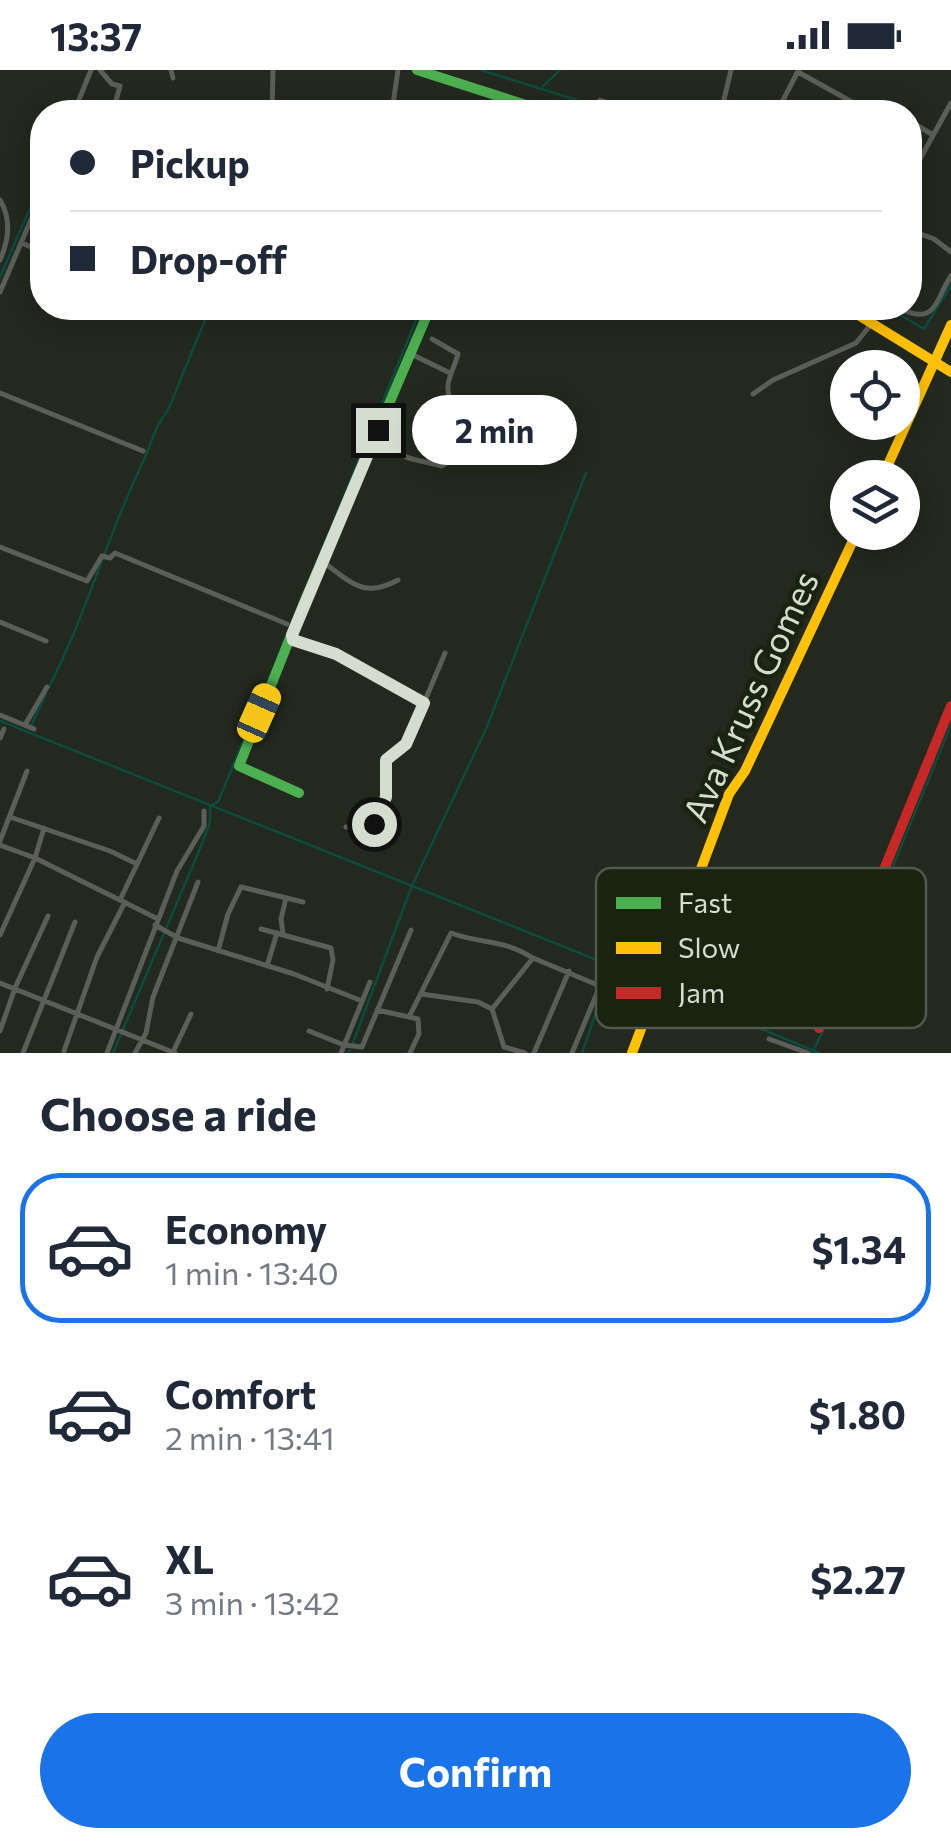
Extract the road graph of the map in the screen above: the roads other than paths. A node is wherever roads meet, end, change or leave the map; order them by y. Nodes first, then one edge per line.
1 (95, 70) edge
2 (273, 70) edge
3 (398, 70) edge
4 (417, 70) edge
5 (731, 70) edge
6 (798, 71) edge
7 (80, 100) edge
8 (116, 100) edge
9 (272, 100) edge
10 (394, 100) edge
11 (494, 100) edge
12 (724, 100) edge
13 (784, 100) edge
14 (845, 100) edge
15 (951, 103) edge
16 (922, 129) edge
17 (933, 135) junction
18 (922, 155) edge
19 (0, 200) edge
20 (30, 223) edge
21 (922, 234) edge
22 (22, 243) junction
23 (30, 247) edge
24 (951, 252) edge
25 (0, 260) edge
26 (951, 276) edge
27 (0, 292) edge
28 (922, 315) edge
29 (425, 320) edge
30 (867, 320) edge
31 (872, 323) junction
32 (950, 328) edge
33 (432, 339) dead end
34 (417, 341) junction
35 (411, 354) junction
36 (424, 360) junction
37 (935, 363) junction
38 (450, 372) junction
39 (951, 372) edge
40 (0, 392) edge
41 (754, 394) dead end
42 (454, 404) dead end
43 (381, 428) junction
44 (487, 434) dead end
45 (142, 451) dead end
46 (890, 460) edge
47 (0, 547) edge
48 (849, 550) edge
49 (323, 562) junction
50 (398, 580) dead end
51 (0, 622) edge
52 (289, 630) junction
53 (46, 641) dead end
54 (444, 653) dead end
55 (47, 687) dead end
56 (424, 703) junction
57 (951, 706) edge
58 (0, 715) edge
59 (4, 729) dead end
60 (0, 738) edge
61 (27, 770) dead end
62 (299, 793) dead end
63 (204, 812) dead end
64 (10, 816) junction
65 (159, 818) dead end
66 (346, 827) dead end
67 (44, 828) junction
68 (0, 843) edge
69 (35, 858) junction
70 (135, 863) junction
71 (701, 868) edge
72 (885, 868) edge
73 (198, 882) dead end
74 (286, 898) junction
75 (123, 900) junction
76 (303, 902) dead end
77 (48, 916) dead end
78 (75, 922) dead end
79 (157, 922) junction
80 (261, 929) dead end
81 (411, 930) dead end
82 (280, 934) junction
83 (0, 935) edge
84 (178, 938) junction
85 (218, 950) junction
86 (533, 958) junction
87 (267, 966) junction
88 (568, 971) junction
89 (370, 982) dead end
90 (0, 983) edge
91 (596, 984) edge
92 (15, 988) junction
93 (327, 988) junction
94 (421, 994) junction
95 (596, 996) edge
96 (42, 1000) junction
97 (362, 1001) junction
98 (492, 1009) junction
99 (377, 1010) junction
100 (191, 1014) dead end
101 (75, 1015) junction
102 (410, 1015) junction
103 (641, 1028) edge
104 (0, 1031) edge
105 (120, 1031) junction
106 (309, 1031) dead end
107 (769, 1038) dead end
108 (142, 1040) junction
109 (344, 1045) junction
110 (361, 1050) edge
111 (64, 1051) edge
112 (23, 1053) edge
113 (108, 1053) edge
114 (135, 1053) edge
115 (174, 1053) edge
116 (341, 1053) edge
117 (410, 1053) edge
118 (525, 1053) edge
119 (534, 1053) edge
120 (572, 1053) edge
121 (632, 1053) edge
122 (806, 1053) edge

1 - 7 street
1 - 8 street
2 - 9 street
3 - 10 street
4 - 11 street
5 - 12 street
6 - 13 street
6 - 14 street
15 - 17 street
16 - 17 street
17 - 18 street
19 - 25 street
20 - 22 street
21 - 24 street
22 - 23 street
22 - 27 street
26 - 28 street
29 - 34 street
30 - 31 street
31 - 37 street
31 - 41 street
32 - 37 street
33 - 38 street
34 - 35 street
34 - 36 street
35 - 36 street
35 - 43 street
36 - 38 street
37 - 39 street
37 - 46 street
38 - 42 street
40 - 45 street
43 - 44 street
43 - 49 street
47 - 52 street
48 - 71 street, Ava Kruss Gomes
49 - 50 street
49 - 52 street
51 - 53 street
52 - 56 street
52 - 62 street
54 - 56 street
55 - 58 street
56 - 66 street
57 - 72 street
59 - 60 street
61 - 64 street
63 - 79 street
64 - 67 street
64 - 68 street
65 - 70 street
67 - 69 street
67 - 70 street
68 - 69 street
69 - 75 street
69 - 83 street
70 - 75 street
73 - 84 street
74 - 76 street
74 - 82 street
74 - 85 street
75 - 79 street
75 - 101 street
77 - 92 street
78 - 96 street
79 - 84 street
79 - 105 street
80 - 82 street
81 - 99 street
82 - 87 street
82 - 93 street
84 - 85 street
84 - 108 street
85 - 87 street
86 - 88 street
86 - 94 street
86 - 98 street
87 - 93 street
88 - 91 street
88 - 119 street
89 - 97 street
90 - 92 street
92 - 96 street
92 - 104 street
93 - 97 street
94 - 98 street
94 - 102 street
95 - 120 street
96 - 101 street
96 - 112 street
97 - 109 street
98 - 118 street
99 - 102 street
99 - 110 street
100 - 115 street
101 - 105 street
101 - 111 street
102 - 117 street
103 - 121 street, Ava Kruss Gomes
105 - 108 street
105 - 113 street
106 - 109 street
107 - 122 street
108 - 114 street
108 - 115 street
109 - 110 street
109 - 116 street

